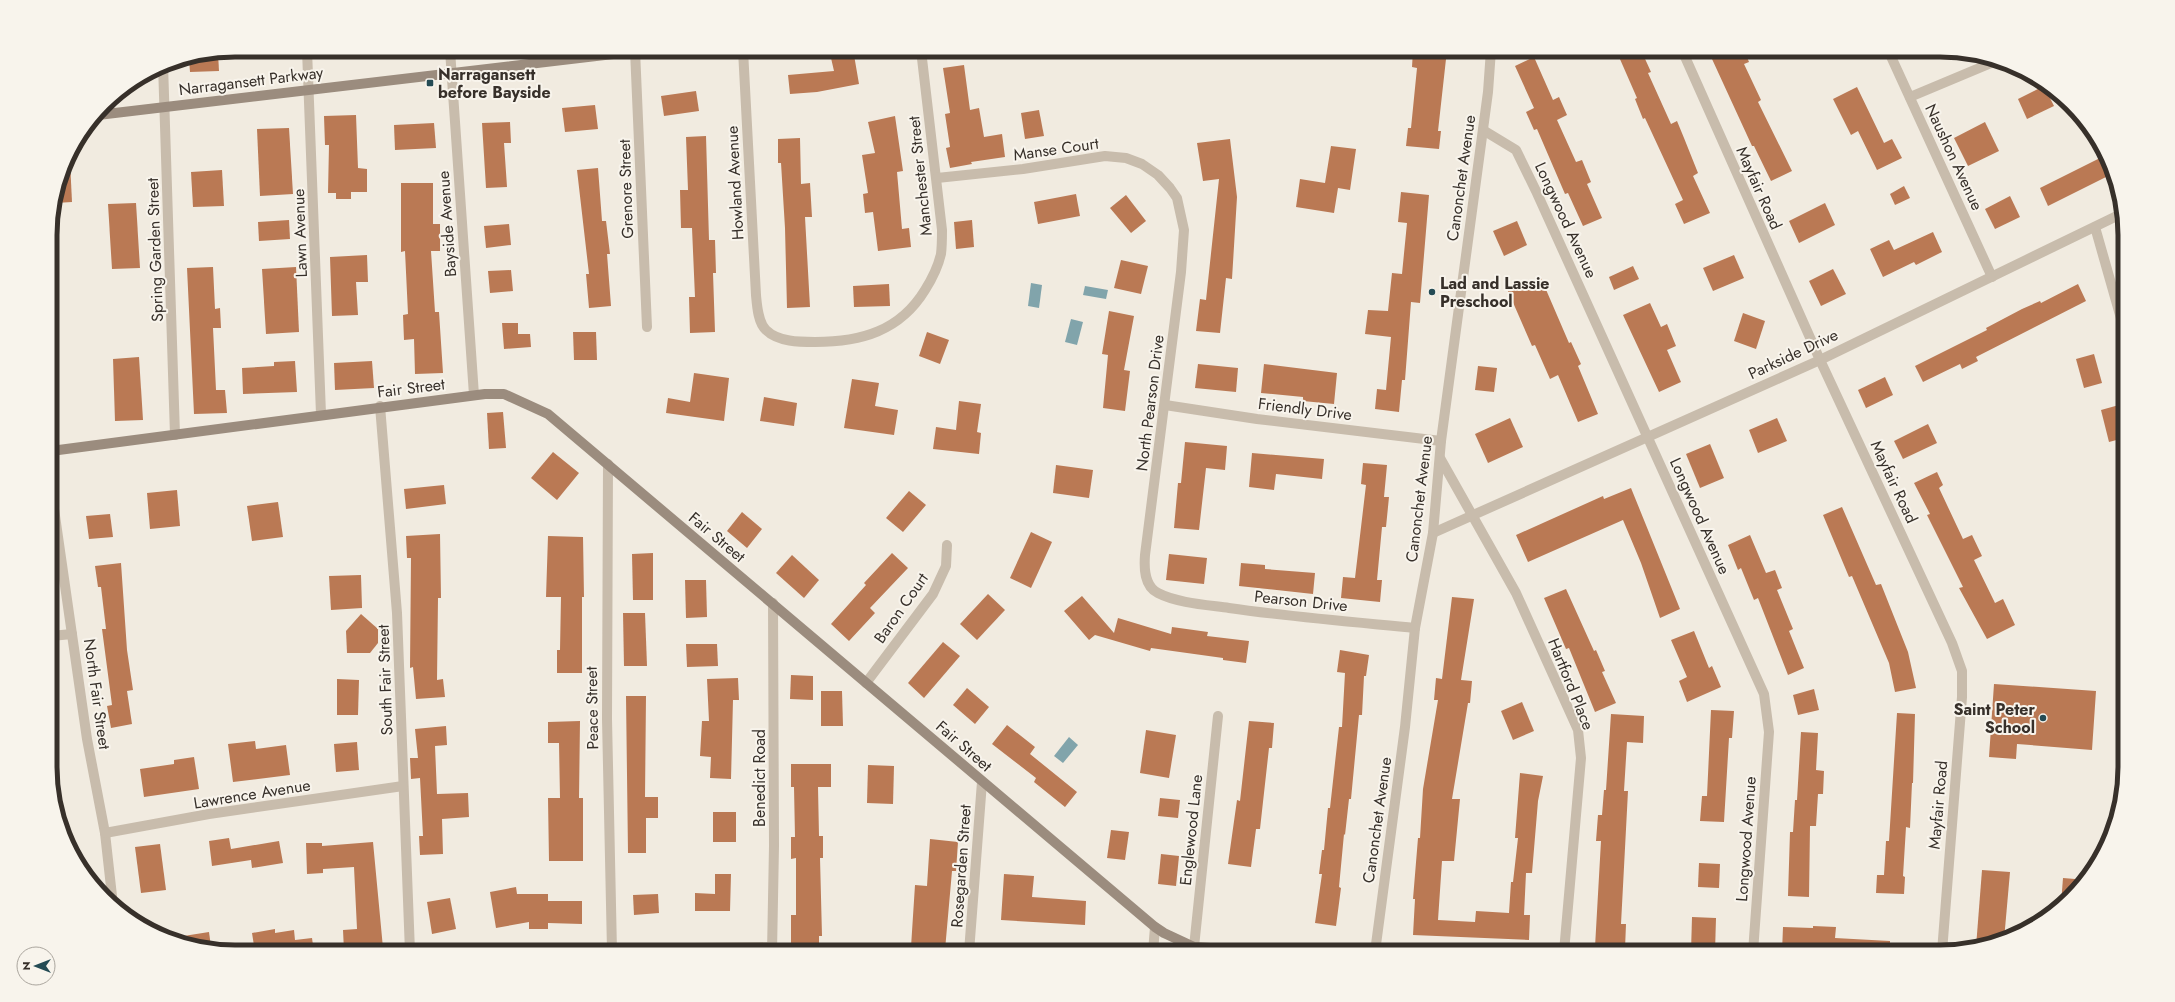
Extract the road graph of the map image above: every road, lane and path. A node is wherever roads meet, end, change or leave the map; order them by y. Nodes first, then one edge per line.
1 (308, 57) edge
2 (451, 57) edge
3 (583, 57) edge
4 (635, 57) edge
5 (743, 57) edge
6 (922, 57) edge
7 (1491, 57) edge
8 (1685, 57) edge
9 (1891, 57) edge
10 (1989, 64) edge
11 (164, 72) edge
12 (452, 72) junction
13 (310, 89) junction
14 (1910, 97) junction
15 (166, 106) junction
16 (104, 114) edge
17 (1483, 130) junction
18 (937, 178) junction
19 (1170, 188) joint
20 (2117, 216) edge
21 (2094, 227) junction
22 (1992, 276) junction
23 (2118, 309) edge
24 (759, 314) joint
25 (647, 327) dead end
26 (1820, 360) junction
27 (474, 395) junction
28 (1165, 405) junction
29 (380, 406) junction
30 (321, 414) junction
31 (175, 434) junction
32 (1648, 436) junction
33 (1441, 441) junction
34 (57, 450) edge
35 (1440, 458) junction
36 (608, 464) junction
37 (1472, 516) junction
38 (57, 530) edge
39 (1433, 533) junction
40 (947, 545) dead end
41 (1184, 600) joint
42 (773, 603) junction
43 (1416, 628) junction
44 (72, 634) junction
45 (57, 635) edge
46 (866, 683) junction
47 (1218, 716) dead end
48 (982, 782) junction
49 (403, 786) junction
50 (105, 833) junction
51 (112, 896) edge
52 (1155, 927) junction
53 (410, 945) edge
54 (612, 945) edge
55 (772, 945) edge
56 (970, 945) edge
57 (1154, 945) edge
58 (1190, 945) edge
59 (1194, 945) edge
60 (1376, 945) edge
61 (1565, 945) edge
62 (1754, 945) edge
63 (1943, 945) edge

1 - 13 street, Lawn Avenue
2 - 12 street, Bayside Avenue
3 - 12 street, Narragansett Parkway
4 - 25 street, Grenore Street
5 - 24 street, Howland Avenue
6 - 18 street, Manchester Street
7 - 17 street, Canonchet Avenue
8 - 26 street, Mayfair Road
9 - 14 street, Naushon Avenue
10 - 14 street
11 - 15 street, Spring Garden Street
12 - 13 street, Narragansett Parkway
12 - 27 street, Bayside Avenue
13 - 15 street, Narragansett Parkway
13 - 30 street, Lawn Avenue
14 - 22 street, Naushon Avenue
15 - 16 street, Narragansett Parkway
15 - 31 street, Spring Garden Street
17 - 32 street, Longwood Avenue
17 - 33 street, Canonchet Avenue
18 - 19 street, Manse Court
18 - 24 street, Manchester Street
19 - 28 street, North Pearson Drive
20 - 21 street, Parkside Drive
21 - 22 street, Parkside Drive
21 - 23 street
22 - 26 street, Parkside Drive
26 - 32 street, Parkside Drive
26 - 63 street, Mayfair Road
27 - 29 street, Fair Street
27 - 36 street, Fair Street
28 - 33 street, Friendly Drive
28 - 41 street, North Pearson Drive
29 - 30 street, Fair Street
29 - 49 street, South Fair Street
30 - 31 street, Fair Street
31 - 34 street, Fair Street
32 - 37 street, Parkside Drive
32 - 62 street, Longwood Avenue
33 - 35 street, Canonchet Avenue
35 - 37 street, Hartford Place
35 - 39 street, Canonchet Avenue
36 - 42 street, Fair Street
36 - 54 street, Peace Street
37 - 39 street
37 - 61 street, Hartford Place
38 - 44 street, North Fair Street
39 - 43 street, Canonchet Avenue
40 - 46 street, Baron Court
41 - 43 street, Pearson Drive
42 - 46 street, Fair Street
42 - 55 street, Benedict Road
43 - 60 street, Canonchet Avenue
44 - 45 street
44 - 50 street, North Fair Street
46 - 48 street, Fair Street
47 - 59 street, Englewood Lane
48 - 52 street, Fair Street
48 - 56 street, Rosegarden Street
49 - 50 street, Lawrence Avenue
49 - 53 street, South Fair Street
50 - 51 street, North Fair Street
52 - 57 street
52 - 58 street, Fair Street

